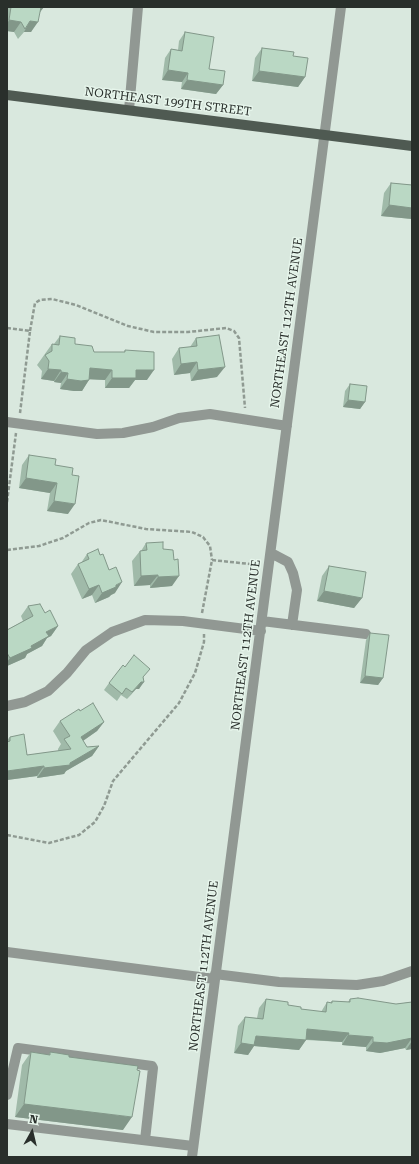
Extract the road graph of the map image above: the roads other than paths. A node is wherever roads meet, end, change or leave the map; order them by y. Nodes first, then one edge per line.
1 (138, 7) edge
2 (341, 7) edge
3 (7, 94) edge
4 (128, 110) junction
5 (325, 136) junction
6 (412, 146) edge
7 (7, 422) edge
8 (287, 426) junction
9 (271, 553) junction
10 (262, 621) junction
11 (292, 625) junction
12 (261, 631) junction
13 (366, 634) dead end
14 (7, 706) edge
15 (7, 952) edge
16 (412, 971) edge
17 (215, 977) junction
18 (7, 1095) edge
19 (7, 1124) edge
20 (145, 1140) junction
21 (193, 1146) junction
22 (192, 1157) edge

1 - 4 street
2 - 5 street, NORTHEAST 112TH AVENUE
3 - 4 main road, NORTHEAST 199TH STREET
4 - 5 main road, NORTHEAST 199TH STREET
5 - 6 main road, NORTHEAST 199TH STREET
5 - 8 street, NORTHEAST 112TH AVENUE
7 - 8 street
8 - 9 street, NORTHEAST 112TH AVENUE
9 - 10 street, NORTHEAST 112TH AVENUE
9 - 11 street
10 - 11 street
10 - 12 street, NORTHEAST 112TH AVENUE
11 - 13 street
12 - 14 street
12 - 17 street, NORTHEAST 112TH AVENUE
15 - 17 street
16 - 17 street
17 - 21 street, NORTHEAST 112TH AVENUE
18 - 20 street
19 - 20 street
20 - 21 street
21 - 22 street, NORTHEAST 112TH AVENUE

